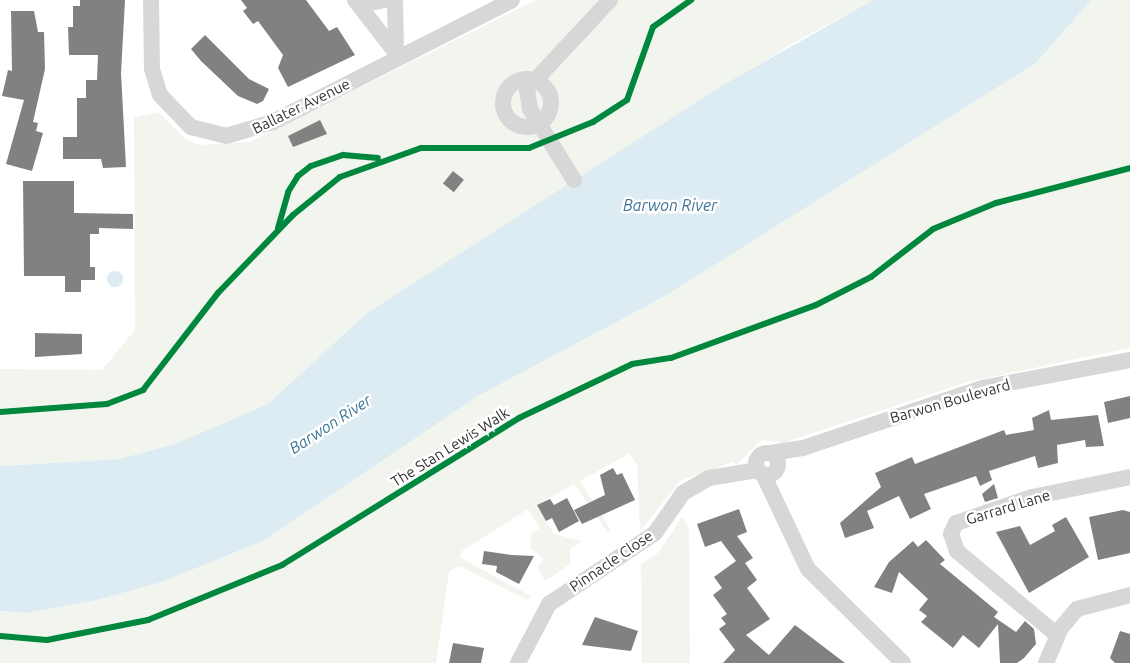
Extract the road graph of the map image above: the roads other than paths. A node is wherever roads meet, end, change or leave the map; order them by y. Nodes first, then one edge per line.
1 (151, 0) edge
2 (385, 0) edge
3 (395, 0) edge
4 (512, 0) edge
5 (610, 0) edge
6 (358, 3) edge
7 (398, 54) junction
8 (532, 79) junction
9 (538, 122) junction
10 (574, 180) dead end
11 (1130, 360) edge
12 (767, 465) junction
13 (1130, 477) edge
14 (1130, 595) edge
15 (1057, 635) junction
16 (884, 657) edge
17 (518, 663) edge
18 (903, 663) edge
19 (1046, 663) edge

1 - 7 street, Ballater Avenue
2 - 6 street
3 - 7 street
4 - 7 street, Ballater Avenue
5 - 8 street
6 - 7 street
8 - 9 street
8 - 9 street
8 - 9 street
9 - 10 street
11 - 12 street, Barwon Boulevard
12 - 16 street
12 - 17 street, Pinnacle Close
13 - 15 street, Garrard Lane
14 - 15 street
15 - 19 street
16 - 18 street

